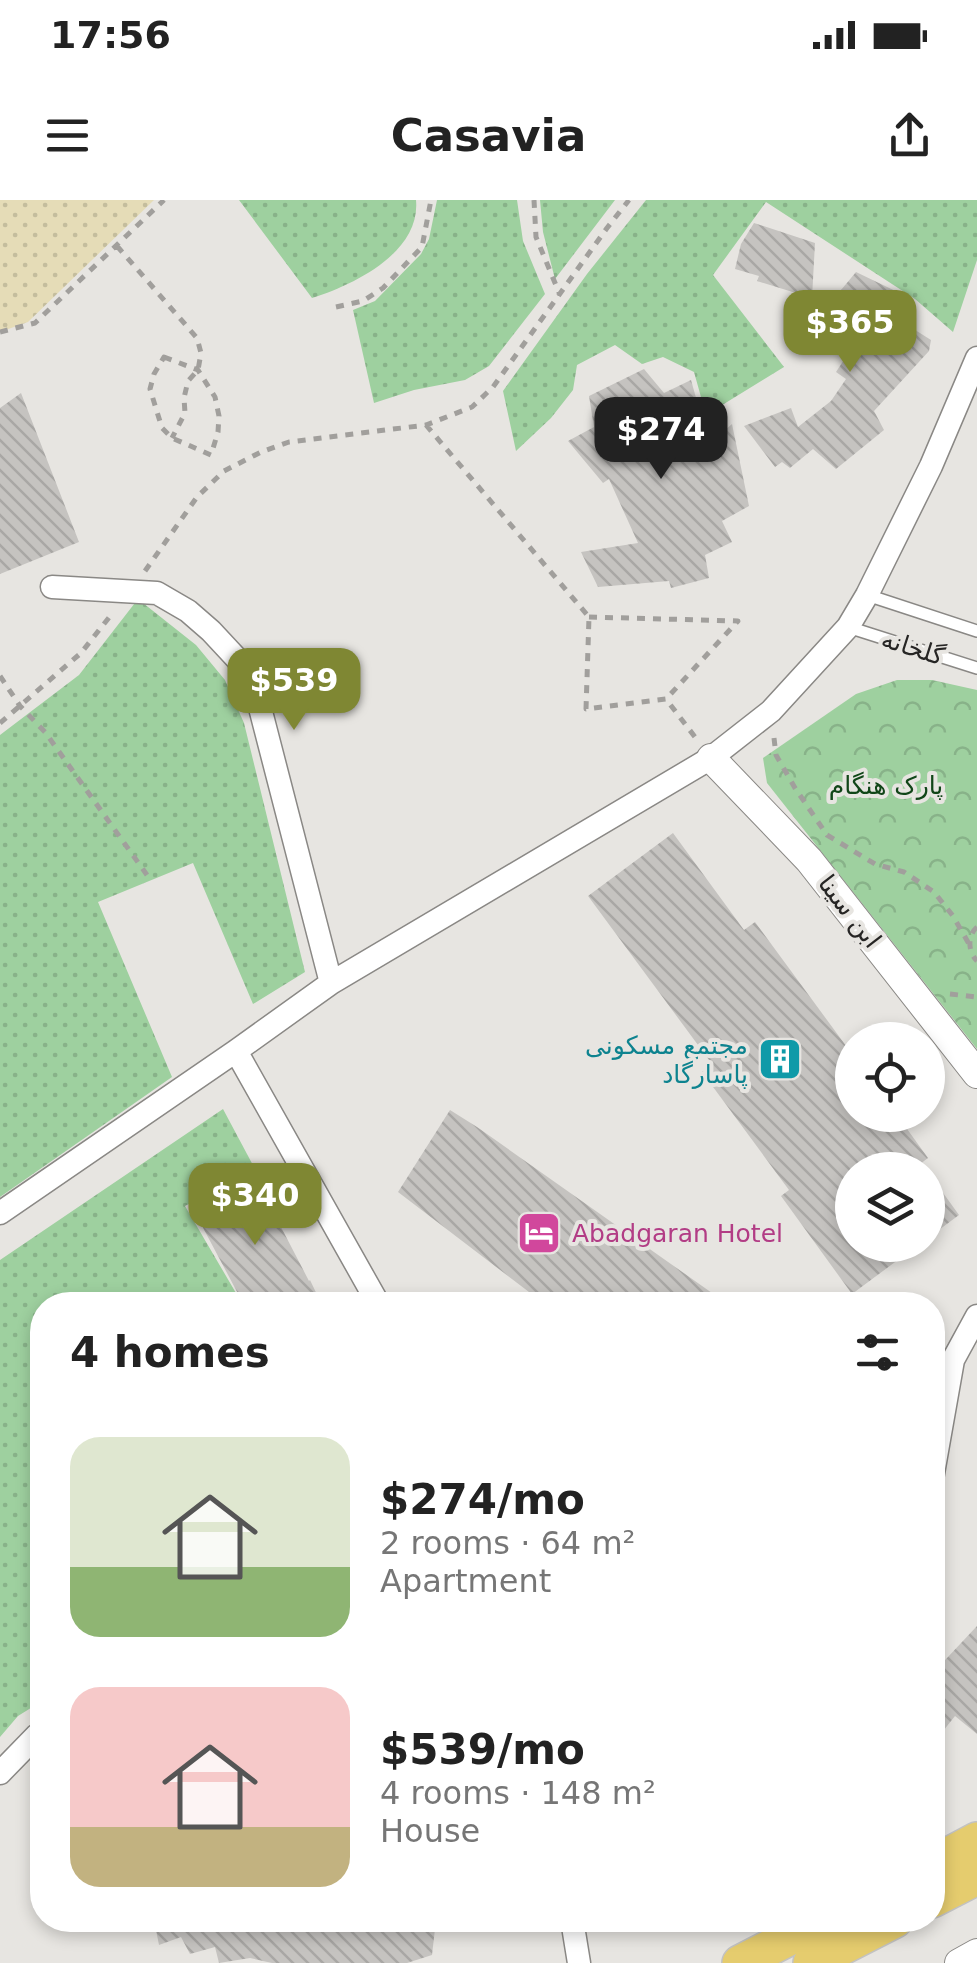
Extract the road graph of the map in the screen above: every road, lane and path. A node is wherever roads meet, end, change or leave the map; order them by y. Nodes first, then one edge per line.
1 (164, 200) edge
2 (431, 200) edge
3 (534, 200) edge
4 (630, 200) edge
5 (117, 246) junction
6 (560, 295) junction
7 (336, 307) dead end
8 (0, 332) edge
9 (977, 358) edge
10 (198, 370) junction
11 (426, 425) junction
12 (172, 438) junction
13 (52, 588) dead end
14 (131, 590) junction
15 (867, 595) junction
16 (589, 616) junction
17 (848, 627) junction
18 (977, 631) edge
19 (977, 668) edge
20 (0, 676) edge
21 (666, 699) junction
22 (20, 706) junction
23 (772, 712) junction
24 (0, 723) edge
25 (711, 758) junction
26 (148, 874) dead end
27 (977, 927) edge
28 (969, 944) junction
29 (977, 961) edge
30 (331, 982) junction
31 (236, 1051) junction
32 (977, 1074) edge
33 (0, 1213) edge
34 (372, 1292) edge
35 (977, 1316) edge
36 (952, 1360) junction
37 (945, 1368) edge
38 (945, 1402) edge
39 (30, 1742) edge
40 (0, 1773) edge
41 (977, 1840) edge
42 (945, 1857) edge
43 (977, 1877) edge
44 (945, 1893) edge
45 (574, 1932) edge
46 (801, 1932) edge
47 (872, 1932) edge
48 (977, 1953) edge
49 (579, 1963) edge
50 (740, 1963) edge
51 (811, 1963) edge
52 (958, 1963) edge

1 - 5 path
2 - 7 path
3 - 6 path
4 - 6 path
5 - 8 path
5 - 10 path
6 - 11 path
9 - 15 street
10 - 12 path
10 - 12 path
10 - 12 path
11 - 14 path
11 - 16 path
13 - 14 street
14 - 22 path
14 - 30 street
15 - 17 street
15 - 18 lane, گلخانه
16 - 21 path
16 - 21 path
17 - 19 lane, گلخانه
17 - 23 street
20 - 22 path
21 - 25 path
22 - 24 path
22 - 26 path
23 - 25 street
23 - 28 path
25 - 30 street
25 - 32 street, ابن سینا
27 - 28 path
28 - 29 path
30 - 31 street
31 - 33 street
31 - 34 street
35 - 36 street
36 - 37 street
36 - 38 street
39 - 40 street
41 - 42 main road
43 - 44 main road
45 - 49 street
46 - 50 main road
47 - 51 main road
48 - 52 street

